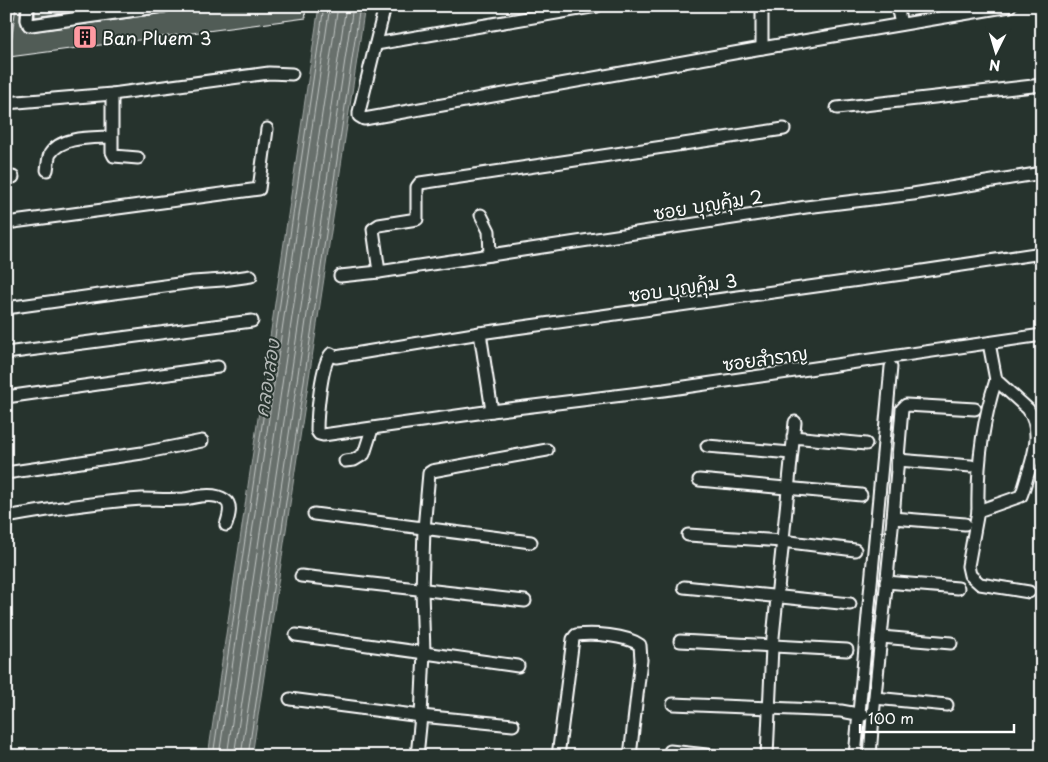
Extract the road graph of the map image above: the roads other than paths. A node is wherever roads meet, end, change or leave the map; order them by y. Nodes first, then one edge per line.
1 (28, 6) edge
2 (164, 6) edge
3 (385, 6) edge
4 (597, 6) edge
5 (762, 6) edge
6 (897, 6) edge
7 (1010, 6) edge
8 (901, 24) junction
9 (376, 44) junction
10 (762, 48) junction
11 (292, 74) dead end
12 (1042, 85) edge
13 (112, 94) junction
14 (6, 103) edge
15 (836, 108) dead end
16 (268, 129) dead end
17 (784, 129) dead end
18 (111, 137) junction
19 (138, 158) dead end
20 (47, 170) dead end
21 (1042, 173) edge
22 (481, 215) dead end
23 (6, 223) edge
24 (1042, 253) edge
25 (490, 255) junction
26 (379, 272) junction
27 (251, 276) dead end
28 (340, 276) dead end
29 (6, 308) edge
30 (252, 321) dead end
31 (480, 333) junction
32 (1042, 336) edge
33 (988, 343) junction
34 (6, 353) edge
35 (330, 354) joint
36 (218, 367) dead end
37 (891, 367) dead end
38 (996, 380) junction
39 (6, 397) edge
40 (976, 408) dead end
41 (492, 411) junction
42 (795, 422) dead end
43 (372, 428) junction
44 (793, 437) junction
45 (202, 441) dead end
46 (866, 444) dead end
47 (707, 446) dead end
48 (547, 450) dead end
49 (791, 453) junction
50 (898, 460) junction
51 (345, 461) dead end
52 (971, 466) dead end
53 (6, 474) edge
54 (699, 480) dead end
55 (787, 489) junction
56 (861, 495) dead end
57 (978, 511) junction
58 (314, 514) dead end
59 (6, 517) edge
60 (893, 518) junction
61 (964, 524) dead end
62 (226, 525) dead end
63 (424, 529) junction
64 (688, 535) dead end
65 (782, 541) junction
66 (532, 542) dead end
67 (854, 550) dead end
68 (301, 576) dead end
69 (886, 582) junction
70 (684, 587) dead end
71 (958, 588) dead end
72 (422, 591) junction
73 (1029, 592) dead end
74 (777, 596) junction
75 (526, 601) dead end
76 (850, 604) dead end
77 (296, 635) dead end
78 (882, 637) junction
79 (680, 641) dead end
80 (952, 643) dead end
81 (772, 648) junction
82 (847, 650) dead end
83 (424, 652) junction
84 (518, 666) dead end
85 (875, 698) junction
86 (290, 699) dead end
87 (673, 704) dead end
88 (947, 705) dead end
89 (769, 708) junction
90 (858, 714) junction
91 (421, 716) junction
92 (873, 716) junction
93 (513, 725) dead end
94 (670, 751) dead end
95 (417, 756) edge
96 (558, 756) edge
97 (630, 756) edge
98 (716, 756) edge
99 (767, 756) edge
100 (855, 756) edge
101 (870, 756) edge

1 - 2 street
3 - 9 street
4 - 9 street
5 - 10 street
6 - 8 street
7 - 8 street
8 - 10 street
9 - 10 street
11 - 13 street
12 - 15 street
13 - 14 street
13 - 18 street
16 - 23 street
17 - 26 street
18 - 19 street
18 - 20 street
21 - 25 street, ซอย บุญคุ้ม 2
22 - 25 street
24 - 31 street, ซอบ บุญคุ้ม 3
25 - 26 street, ซอย บุญคุ้ม 2
26 - 28 street, ซอย บุญคุ้ม 2
27 - 29 street
30 - 34 street
31 - 35 street, ซอบ บุญคุ้ม 3
31 - 41 street
32 - 33 street, ซอยสำราญ
33 - 38 street
33 - 41 street, ซอยสำราญ
35 - 43 street, ซอยสำราญ
36 - 39 street
37 - 90 street
38 - 57 street
38 - 57 street
40 - 50 street
41 - 43 street, ซอยสำราญ
42 - 44 street
43 - 51 street
44 - 46 street
44 - 49 street
45 - 53 street
47 - 49 street
48 - 63 street
49 - 55 street
50 - 52 street
50 - 60 street
54 - 55 street
55 - 56 street
55 - 65 street
57 - 73 street
58 - 63 street
59 - 62 street
60 - 61 street
60 - 69 street
63 - 66 street
63 - 72 street
64 - 65 street
65 - 67 street
65 - 74 street
68 - 72 street
69 - 71 street
69 - 78 street
70 - 74 street
72 - 75 street
72 - 83 street
74 - 76 street
74 - 81 street
77 - 83 street
78 - 80 street
78 - 85 street
79 - 81 street
81 - 82 street
81 - 89 street
83 - 84 street
83 - 91 street
85 - 88 street
85 - 92 street
86 - 91 street
87 - 89 street
89 - 90 street
89 - 99 street
90 - 92 street
90 - 100 street
91 - 93 street
91 - 95 street
92 - 101 street
94 - 98 street
96 - 97 street

